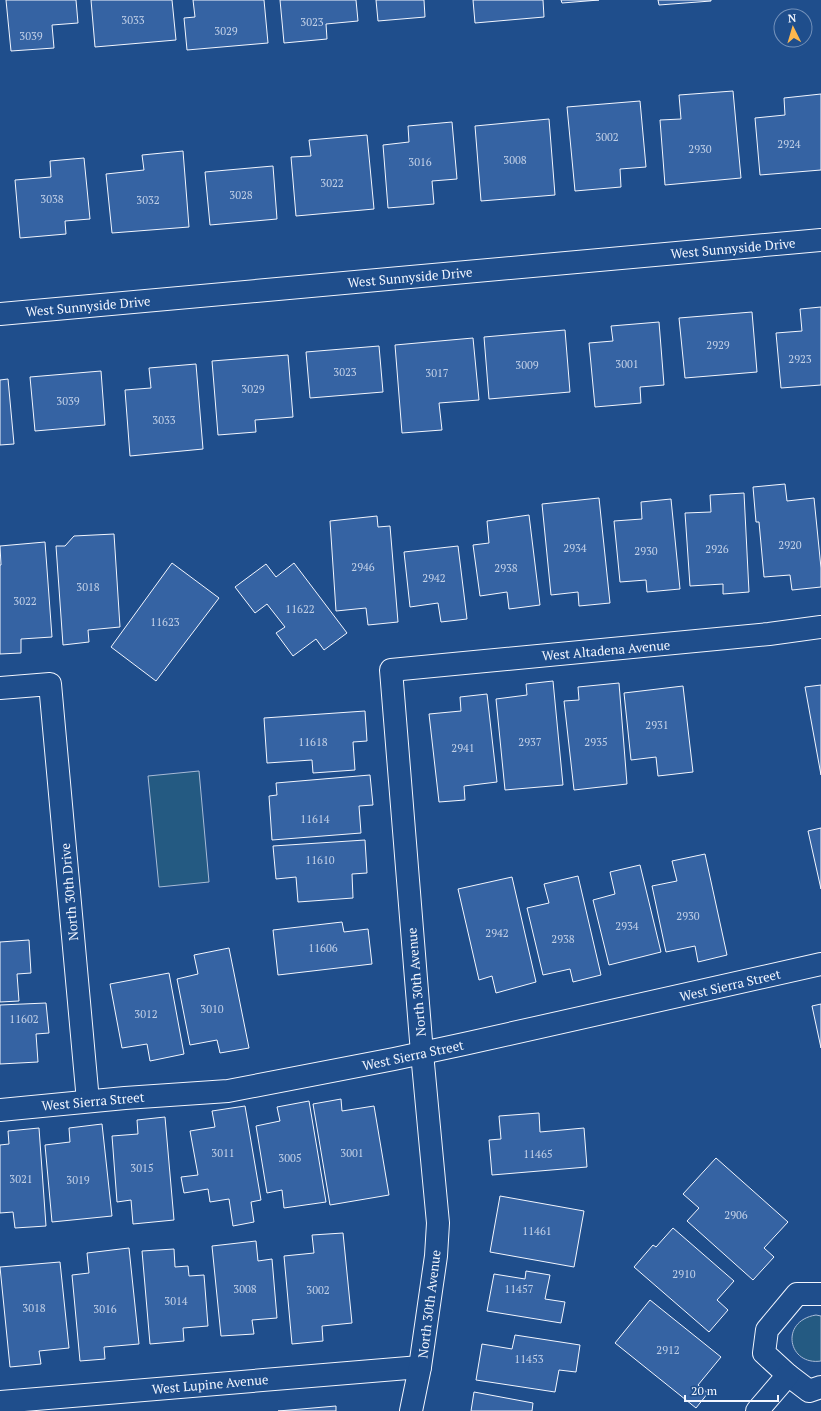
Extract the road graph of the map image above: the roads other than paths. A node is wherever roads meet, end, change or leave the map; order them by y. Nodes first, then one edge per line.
1 (821, 240) edge
2 (0, 314) edge
3 (821, 628) edge
4 (391, 670) joint
5 (0, 688) edge
6 (821, 964) edge
7 (422, 1053) junction
8 (88, 1101) junction
9 (0, 1110) edge
10 (821, 1294) edge
11 (420, 1367) junction
12 (788, 1375) junction
13 (821, 1388) edge
14 (0, 1402) edge
15 (411, 1411) edge
16 (757, 1411) edge

1 - 2 street, West Sunnyside Drive
3 - 4 street, West Altadena Avenue
4 - 7 street, North 30th Avenue
5 - 8 street, North 30th Drive
6 - 7 street, West Sierra Street
7 - 8 street, West Sierra Street
7 - 11 street, North 30th Avenue
8 - 9 street, West Sierra Street
10 - 12 street
11 - 14 street, West Lupine Avenue
11 - 15 street, North 30th Avenue
12 - 13 street
12 - 16 street

